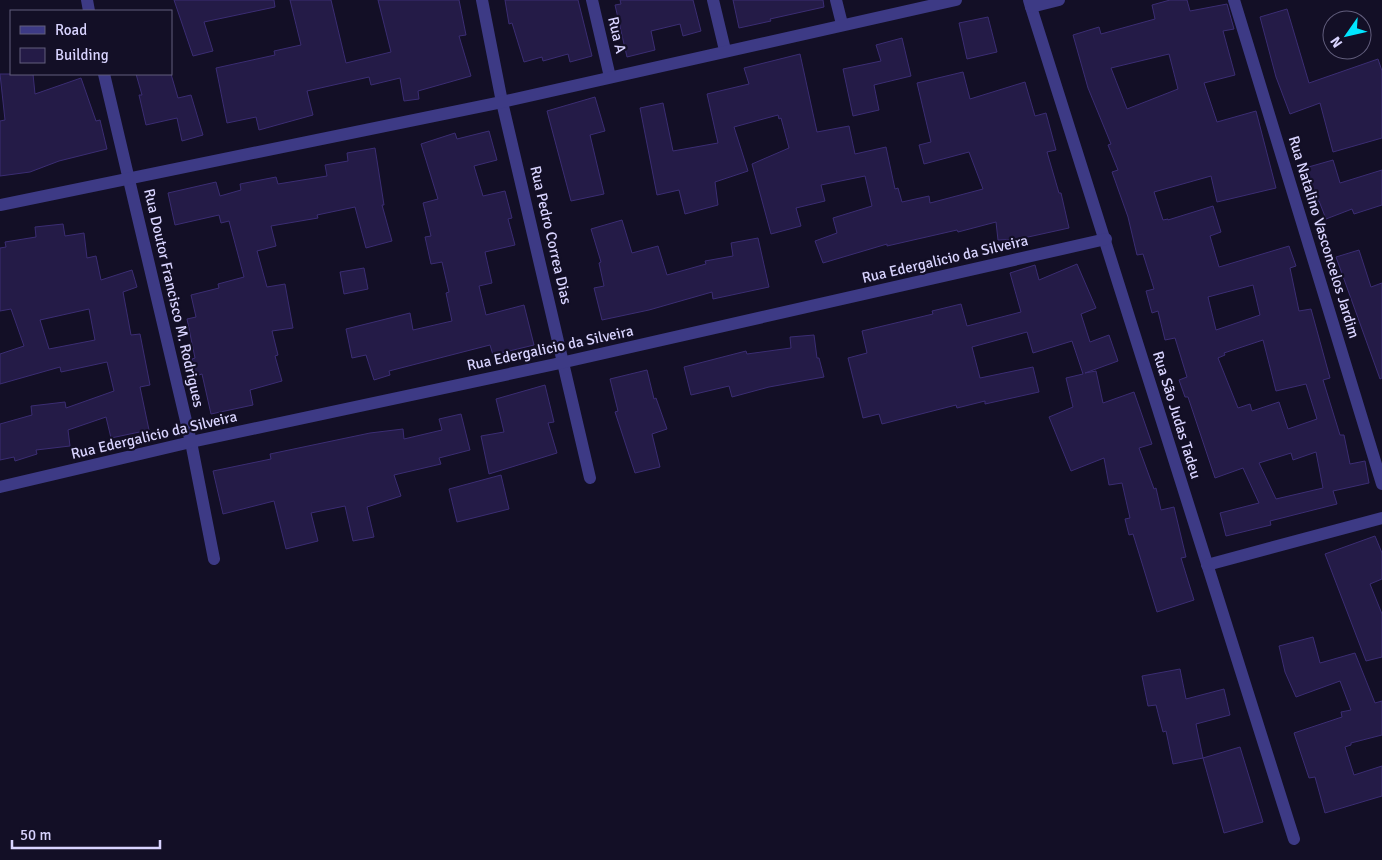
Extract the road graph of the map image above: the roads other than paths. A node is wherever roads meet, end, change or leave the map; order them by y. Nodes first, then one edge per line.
1 (482, 0) edge
2 (592, 0) edge
3 (712, 0) edge
4 (836, 0) edge
5 (956, 0) edge
6 (1059, 0) edge
7 (1234, 0) edge
8 (1030, 3) edge
9 (842, 24) junction
10 (725, 50) junction
11 (104, 75) edge
12 (610, 77) junction
13 (502, 102) junction
14 (129, 178) junction
15 (0, 205) edge
16 (1106, 239) junction
17 (565, 362) junction
18 (192, 442) junction
19 (590, 478) dead end
20 (1382, 484) edge
21 (0, 487) edge
22 (1382, 518) edge
23 (214, 559) dead end
24 (1207, 565) junction
25 (1294, 839) dead end

1 - 13 street, Rua Pedro Correa Dias
2 - 12 street, Rua A
3 - 10 street
4 - 9 street
5 - 9 street
6 - 8 street
7 - 20 street, Rua Natalino Vasconcelos Jardim
8 - 16 street, Rua São Judas Tadeu
9 - 10 street
10 - 12 street
11 - 14 street, Rua Doutor Francisco M. Rodrigues
12 - 13 street
13 - 14 street
13 - 17 street, Rua Pedro Correa Dias
14 - 15 street
14 - 18 street, Rua Doutor Francisco M. Rodrigues
16 - 17 street, Rua Edergalicio da Silveira
16 - 24 street, Rua São Judas Tadeu
17 - 18 street, Rua Edergalicio da Silveira
17 - 19 street, Rua Pedro Correa Dias
18 - 21 street, Rua Edergalicio da Silveira
18 - 23 street, Rua Doutor Francisco M. Rodrigues
22 - 24 street
24 - 25 street, Rua São Judas Tadeu

